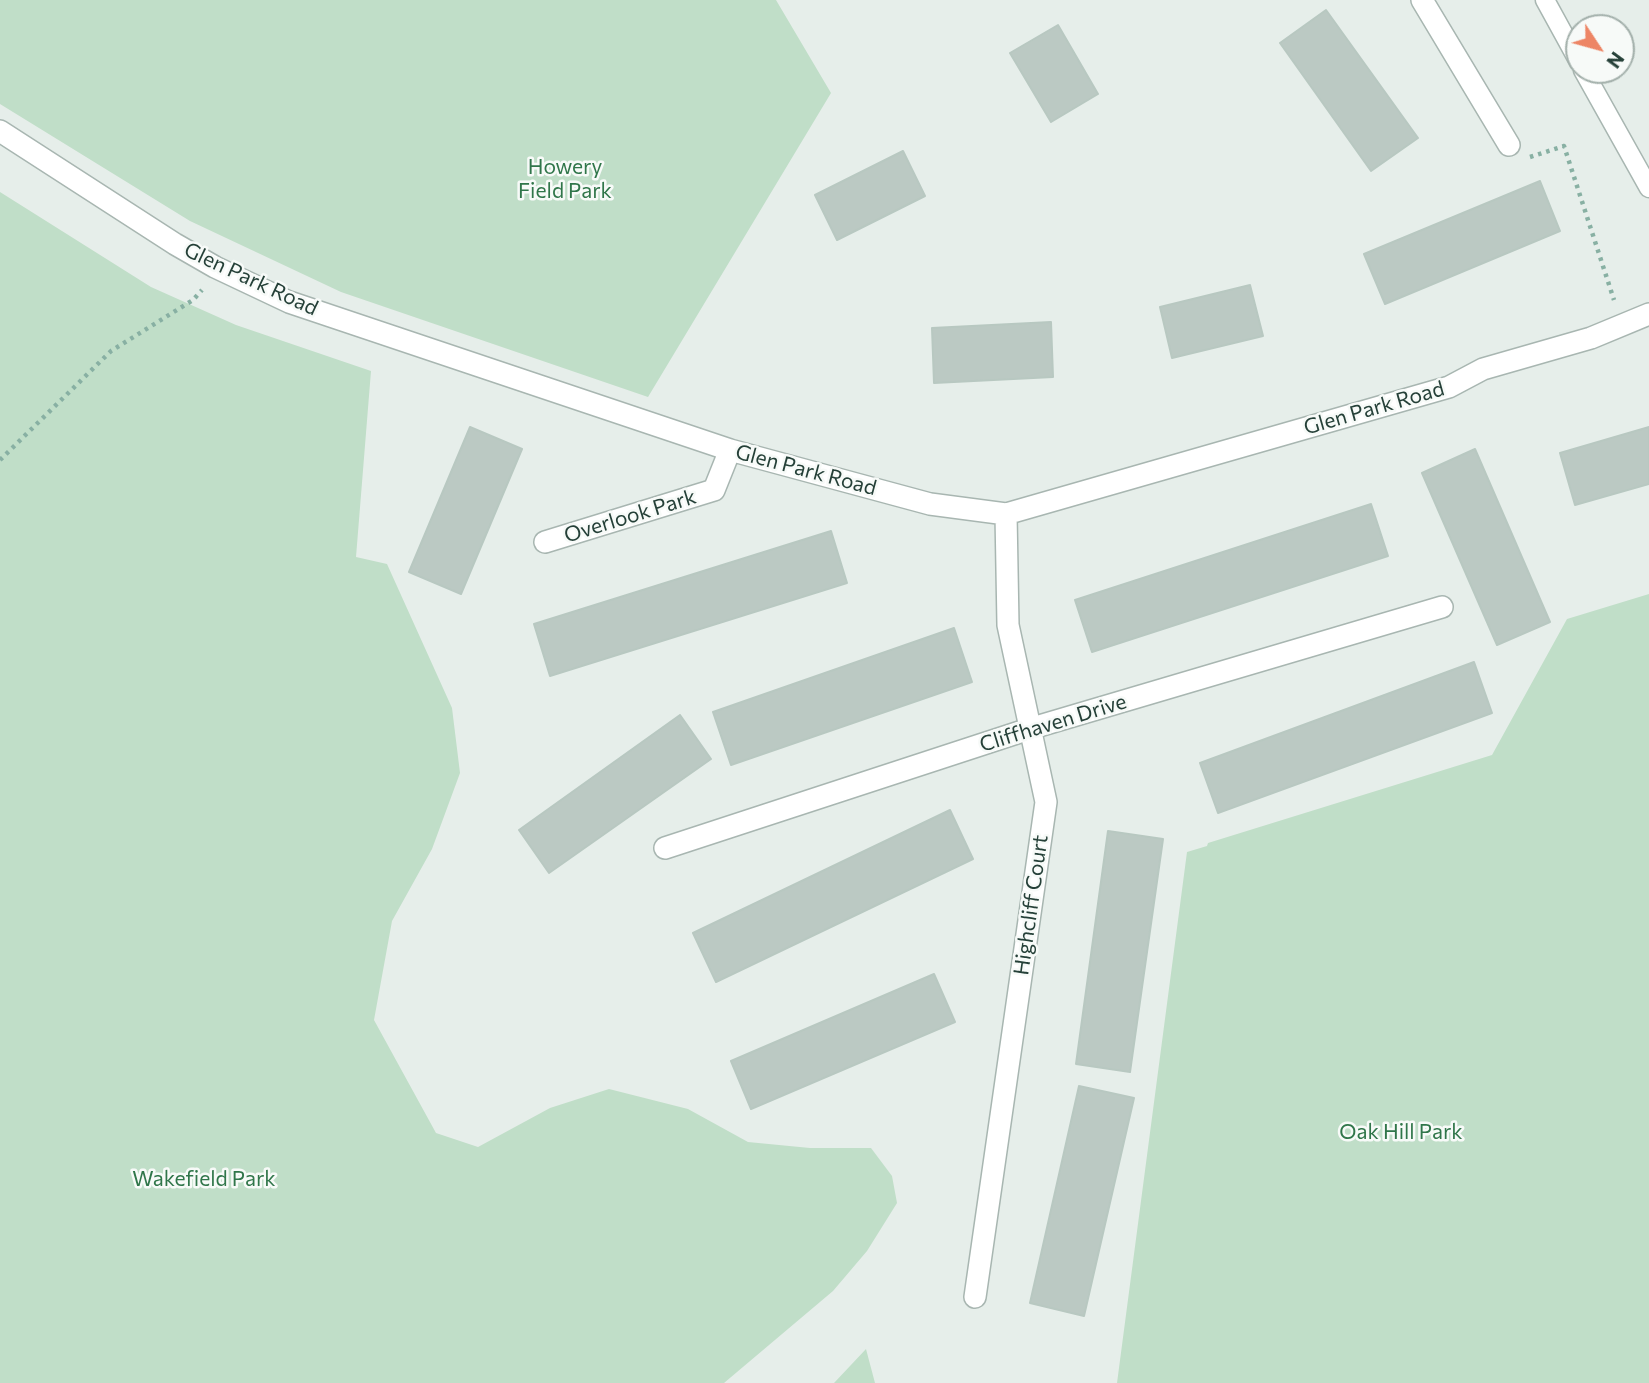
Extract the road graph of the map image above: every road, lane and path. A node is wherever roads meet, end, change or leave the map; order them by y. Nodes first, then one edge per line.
1 (1422, 0) edge
2 (1545, 0) edge
3 (1565, 36) edge
4 (1591, 84) edge
5 (0, 131) edge
6 (1509, 145) joint
7 (1649, 188) edge
8 (209, 264) junction
9 (1649, 314) edge
10 (1624, 324) junction
11 (730, 450) junction
12 (0, 460) edge
13 (1006, 514) junction
14 (545, 542) dead end
15 (1442, 607) dead end
16 (1029, 729) junction
17 (666, 848) dead end
18 (975, 1297) dead end

1 - 6 street
2 - 3 lane
4 - 7 lane
5 - 8 street, Glen Park Road
6 - 10 path
8 - 11 street, Glen Park Road
8 - 12 path
9 - 10 street, Glen Park Road
10 - 13 street, Glen Park Road
11 - 13 street, Glen Park Road
11 - 14 street, Overlook Park
13 - 16 street, Highcliff Court
15 - 16 street, Cliffhaven Drive
16 - 17 street, Cliffhaven Drive
16 - 18 street, Highcliff Court

